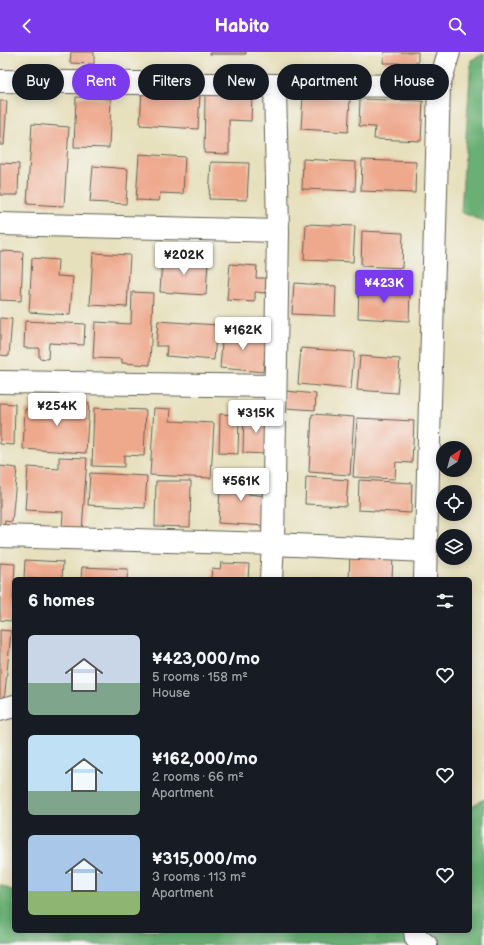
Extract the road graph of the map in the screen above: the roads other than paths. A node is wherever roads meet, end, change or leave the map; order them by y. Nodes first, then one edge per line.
1 (449, 52) edge
2 (445, 64) edge
3 (0, 81) edge
4 (275, 85) junction
5 (380, 86) edge
6 (439, 100) edge
7 (0, 224) edge
8 (278, 231) junction
9 (0, 382) edge
10 (274, 386) junction
11 (0, 536) edge
12 (273, 544) junction
13 (426, 551) junction
14 (271, 577) edge
15 (425, 577) edge
16 (12, 707) edge
17 (0, 710) edge
18 (415, 933) edge
19 (426, 945) edge

1 - 2 street
3 - 4 street
4 - 5 street
4 - 8 street
6 - 13 street
7 - 8 street
8 - 10 street
9 - 10 street
10 - 12 street
11 - 12 street
12 - 13 street
12 - 14 street
13 - 15 street
16 - 17 street
18 - 19 street

